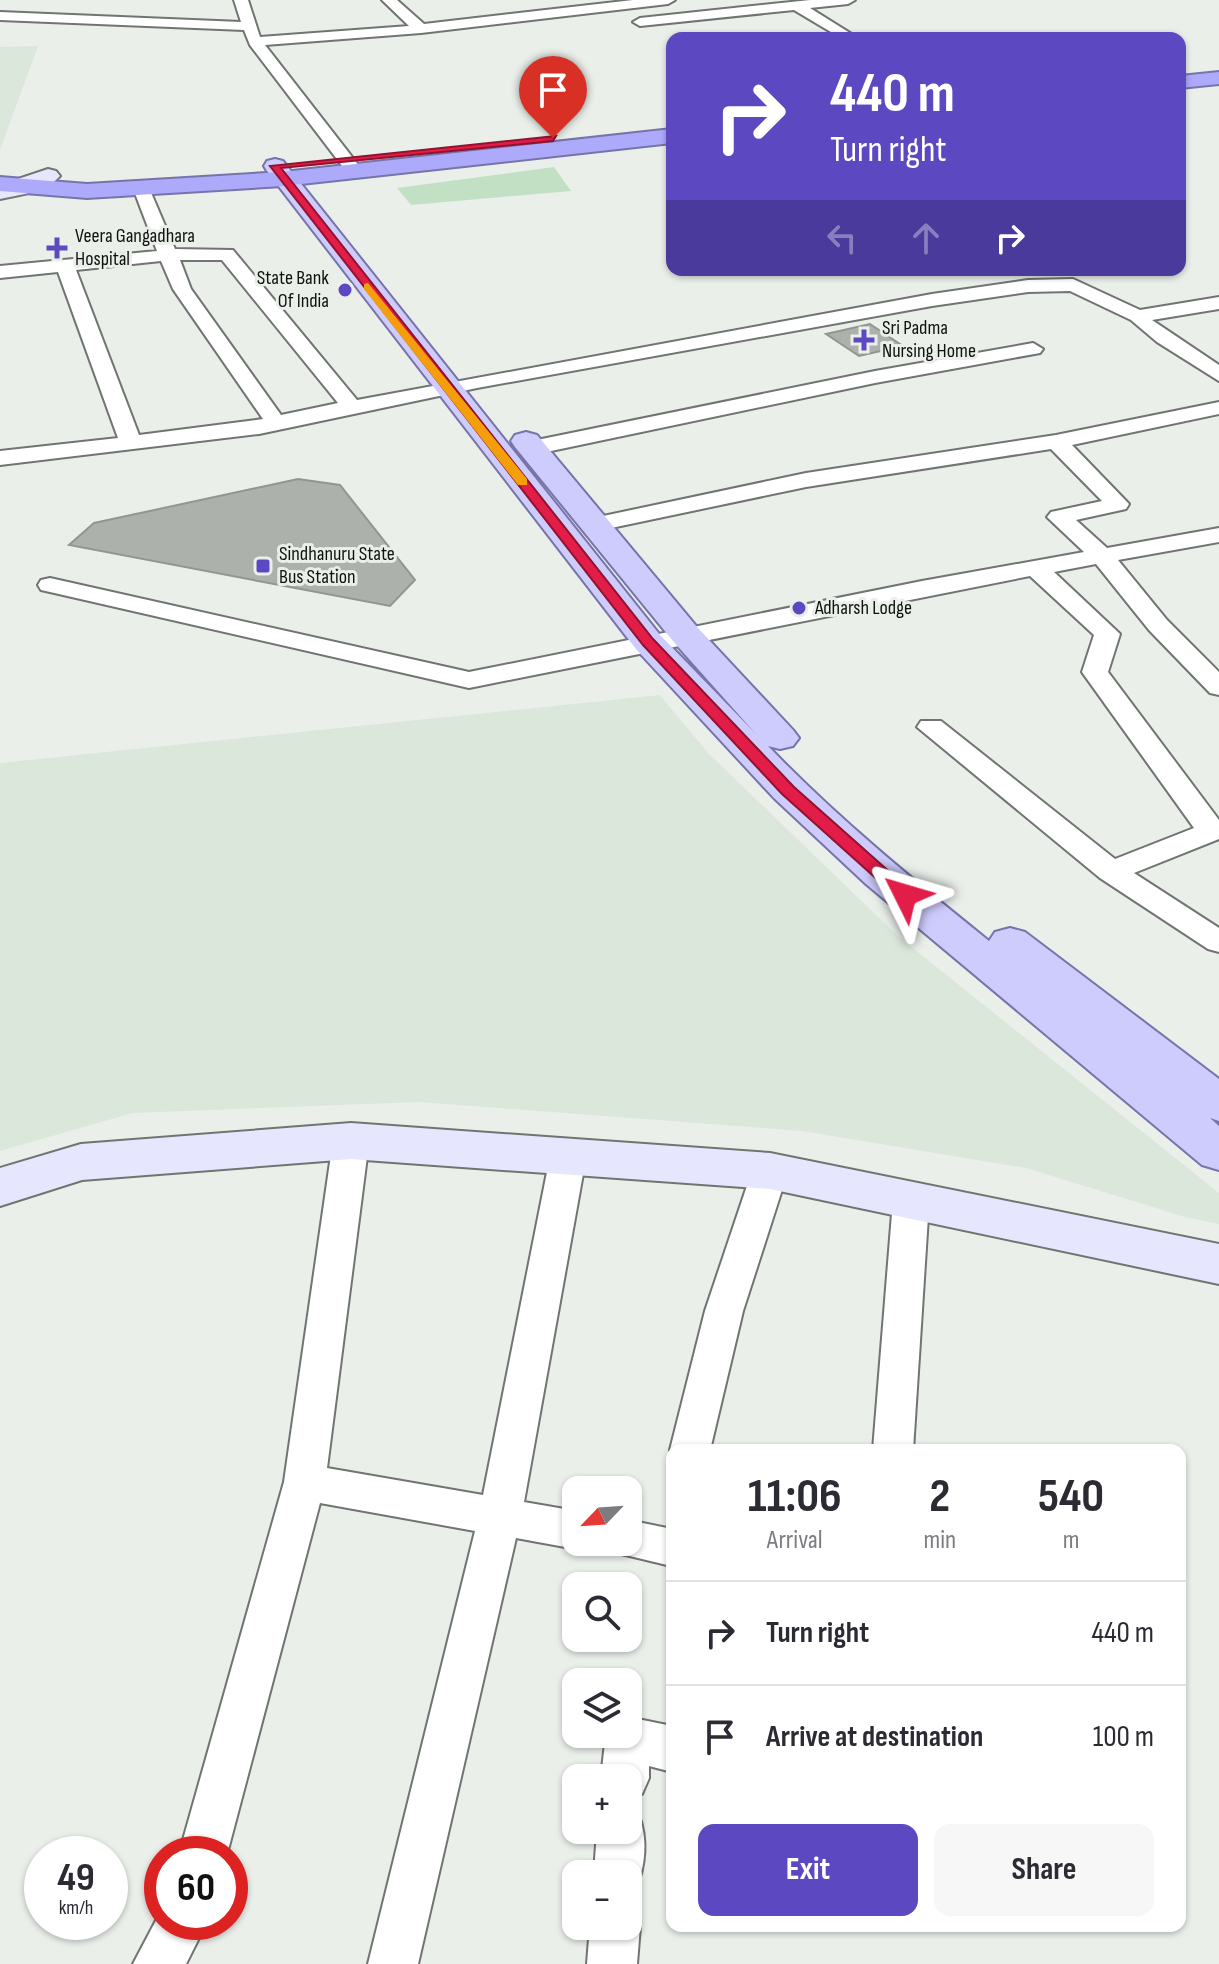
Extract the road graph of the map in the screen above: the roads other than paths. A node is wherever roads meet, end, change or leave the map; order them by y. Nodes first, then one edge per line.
1 (241, 0) edge
2 (389, 0) edge
3 (668, 0) edge
4 (848, 0) edge
5 (601, 4) edge
6 (148, 6) dead end
7 (799, 7) junction
8 (0, 16) edge
9 (627, 23) dead end
10 (183, 24) junction
11 (249, 26) junction
12 (421, 29) junction
13 (841, 32) edge
14 (255, 42) junction
15 (1219, 70) edge
16 (1186, 73) edge
17 (1219, 78) edge
18 (1186, 81) edge
19 (666, 127) edge
20 (666, 137) edge
21 (350, 165) junction
22 (0, 170) edge
23 (292, 171) junction
24 (48, 176) junction
25 (0, 184) edge
26 (26, 186) junction
27 (141, 188) junction
28 (0, 192) edge
29 (167, 255) junction
30 (66, 267) junction
31 (0, 272) edge
32 (1219, 303) edge
33 (1138, 316) junction
34 (438, 333) dead end
35 (1033, 349) dead end
36 (1219, 353) edge
37 (1196, 356) junction
38 (461, 375) junction
39 (1219, 375) edge
40 (351, 406) junction
41 (1219, 408) edge
42 (276, 422) junction
43 (130, 441) junction
44 (1056, 442) junction
45 (532, 448) junction
46 (0, 458) edge
47 (597, 524) junction
48 (1219, 535) edge
49 (1101, 555) junction
50 (1036, 568) junction
51 (50, 585) dead end
52 (666, 638) junction
53 (1219, 687) edge
54 (931, 727) dead end
55 (1215, 830) edge
56 (1111, 871) junction
57 (1219, 942) edge
58 (1219, 1104) edge
59 (351, 1141) junction
60 (1219, 1152) edge
61 (568, 1157) junction
62 (770, 1171) junction
63 (0, 1187) edge
64 (911, 1201) junction
65 (1219, 1264) edge
66 (691, 1444) edge
67 (893, 1444) edge
68 (305, 1482) junction
69 (500, 1516) junction
70 (562, 1527) edge
71 (666, 1748) edge
72 (626, 1764) edge
73 (208, 1836) edge
74 (172, 1940) edge
75 (614, 1940) edge
76 (158, 1964) edge
77 (393, 1964) edge
78 (612, 1964) edge

1 - 11 street
2 - 12 street
3 - 5 street
4 - 7 street
5 - 12 street
6 - 10 street
7 - 9 street
7 - 13 street
8 - 10 street
10 - 11 street
11 - 14 street
12 - 14 street
14 - 21 street
15 - 16 highway
17 - 18 highway
19 - 21 highway
20 - 21 highway
21 - 23 highway
22 - 24 highway
23 - 24 highway
23 - 27 highway
23 - 34 main road
23 - 38 main road
24 - 26 street
25 - 26 highway
26 - 27 highway
26 - 28 street
27 - 29 street
29 - 30 street
29 - 40 street
29 - 42 street
30 - 31 street
30 - 43 street
32 - 33 street
33 - 37 street
33 - 38 street
35 - 45 street
36 - 37 street
37 - 39 street
38 - 40 street
38 - 45 main road
38 - 52 main road
40 - 42 street
41 - 44 street
42 - 43 street
43 - 46 street
44 - 47 street
44 - 49 street
45 - 47 main road
47 - 52 main road
48 - 49 street
49 - 50 street
49 - 53 street
50 - 52 street
50 - 55 street
51 - 52 street
52 - 58 main road
52 - 60 main road
54 - 56 street
55 - 56 street
56 - 57 street
59 - 61 street
59 - 63 street
59 - 68 street
61 - 62 street
61 - 69 street
62 - 64 street
62 - 66 street
64 - 65 street
64 - 67 street
68 - 69 street
68 - 73 street
69 - 70 street
69 - 77 street
71 - 72 street
74 - 76 street
75 - 78 street

